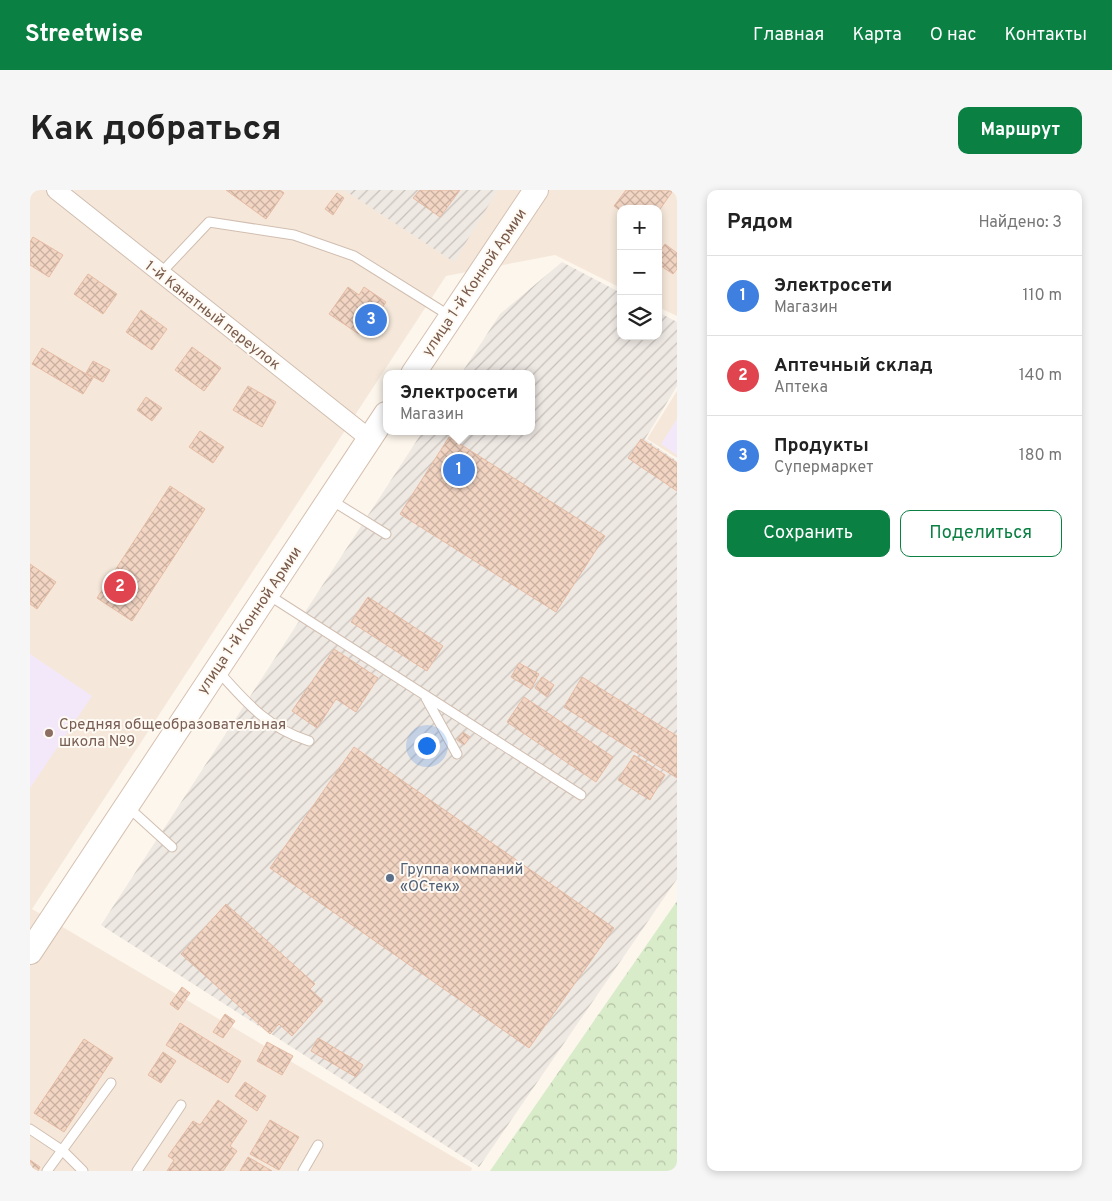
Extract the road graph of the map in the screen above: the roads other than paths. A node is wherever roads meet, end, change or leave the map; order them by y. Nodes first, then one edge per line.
1 (56, 190) edge
2 (536, 190) edge
3 (160, 274) junction
4 (450, 316) junction
5 (416, 370) edge
6 (383, 418) edge
7 (370, 438) junction
8 (331, 500) junction
9 (386, 534) dead end
10 (266, 594) junction
11 (216, 668) junction
12 (424, 695) junction
13 (309, 741) dead end
14 (457, 754) dead end
15 (581, 795) dead end
16 (126, 805) junction
17 (172, 847) dead end
18 (30, 950) edge
19 (111, 1083) dead end
20 (181, 1105) dead end
21 (30, 1129) edge
22 (318, 1144) dead end
23 (63, 1150) junction
24 (47, 1171) edge
25 (83, 1171) edge
26 (137, 1171) edge
27 (303, 1171) edge

1 - 3 street, 1-й Канатный переулок
2 - 4 main road, улица 1-й Конной Армии
3 - 4 lane
3 - 7 street, 1-й Канатный переулок
4 - 5 main road, улица 1-й Конной Армии
6 - 7 main road, улица 1-й Конной Армии
7 - 8 main road, улица 1-й Конной Армии
8 - 9 lane
8 - 10 main road, улица 1-й Конной Армии
10 - 11 main road, улица 1-й Конной Армии
10 - 12 lane
11 - 13 lane
11 - 16 main road, улица 1-й Конной Армии
12 - 14 lane
12 - 15 lane
16 - 17 lane
16 - 18 main road, улица 1-й Конной Армии
19 - 23 lane
20 - 26 lane
21 - 23 lane
22 - 27 lane
23 - 24 lane
23 - 25 lane

